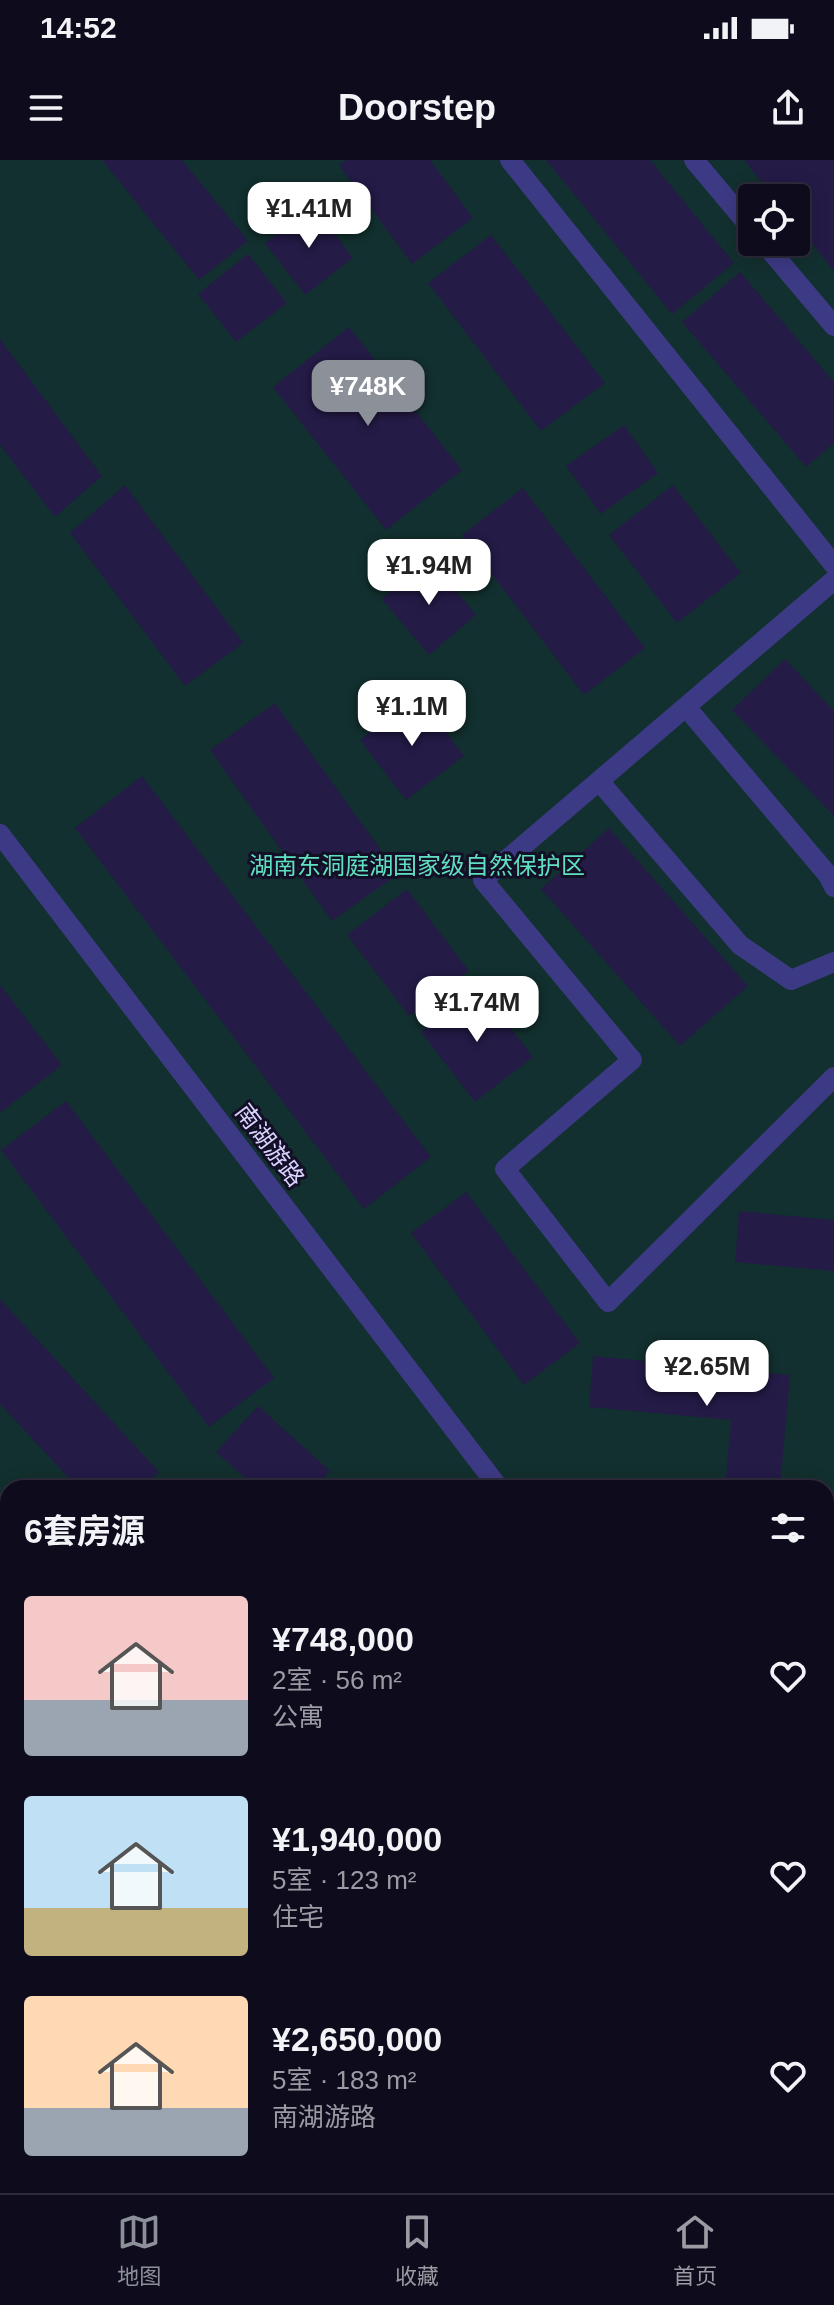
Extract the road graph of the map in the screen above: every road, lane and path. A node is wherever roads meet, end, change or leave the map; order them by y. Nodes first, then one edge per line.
1 (510, 160) edge
2 (694, 160) edge
3 (738, 212) edge
4 (775, 256) edge
5 (834, 326) edge
6 (834, 565) edge
7 (834, 580) edge
8 (686, 707) junction
9 (599, 781) junction
10 (0, 834) edge
11 (834, 887) edge
12 (834, 962) edge
13 (834, 1077) edge
14 (493, 1480) edge

1 - 6 street
2 - 3 street
4 - 5 street
7 - 8 street
8 - 9 street
8 - 11 street
9 - 12 street
9 - 13 street
10 - 14 street, 南湖游路

